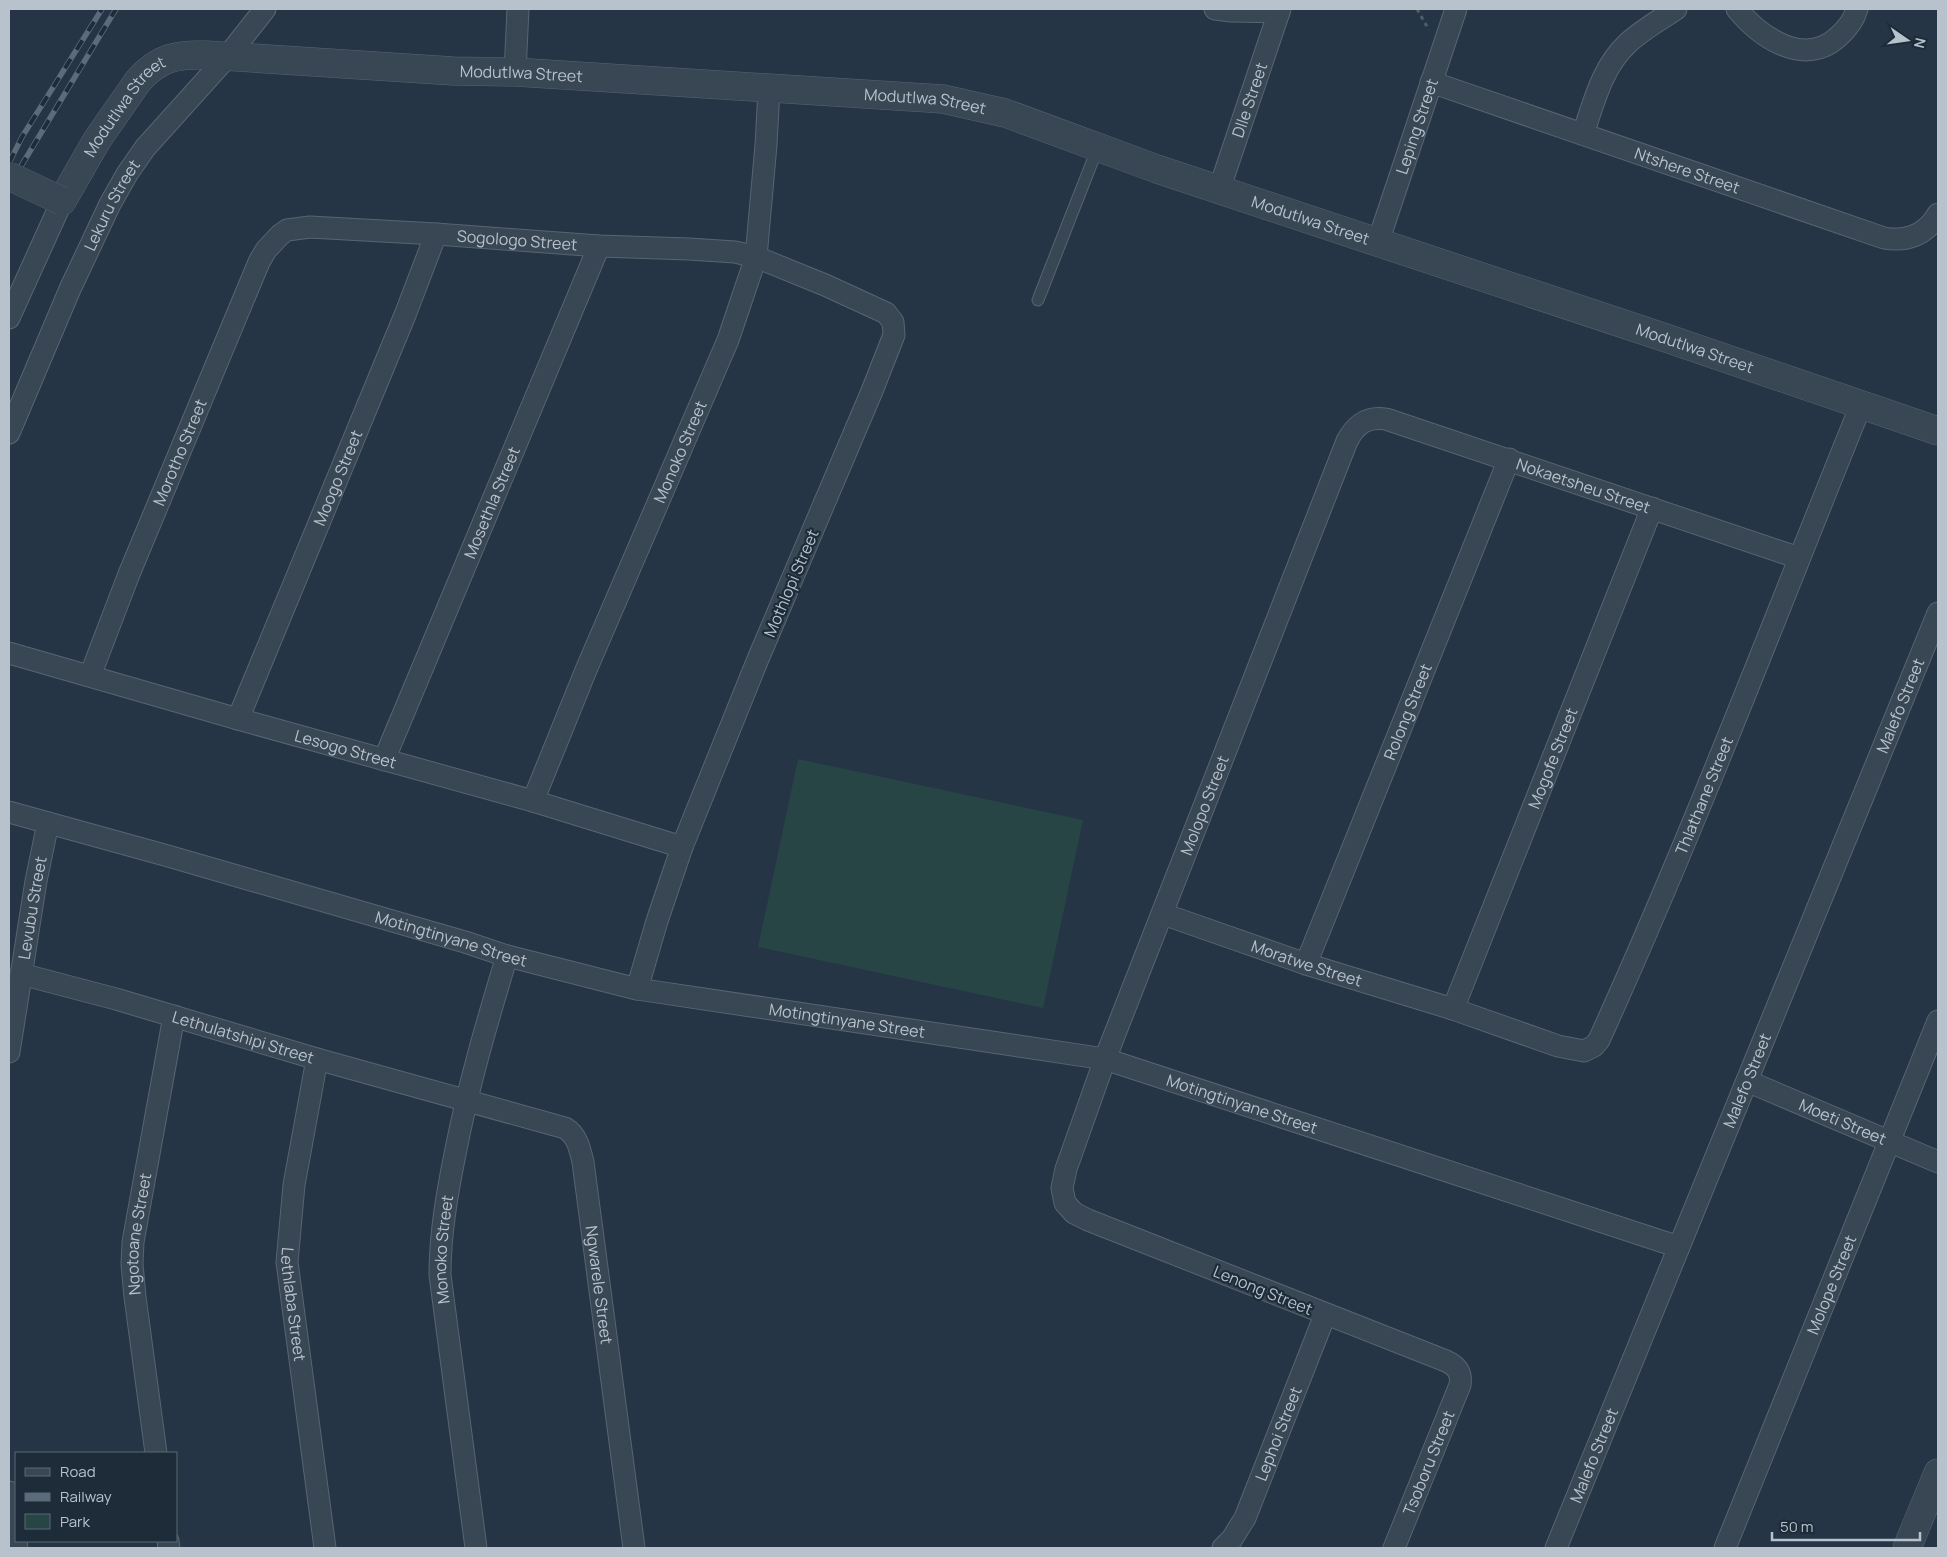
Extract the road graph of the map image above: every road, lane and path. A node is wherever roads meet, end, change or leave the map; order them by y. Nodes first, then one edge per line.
1 (265, 9) edge
2 (518, 9) edge
3 (1215, 9) edge
4 (1456, 9) edge
5 (1676, 9) edge
6 (1737, 9) edge
7 (1857, 9) edge
8 (1279, 10) edge
9 (227, 57) junction
10 (514, 72) junction
11 (1431, 82) junction
12 (769, 89) junction
13 (1583, 134) junction
14 (1098, 147) junction
15 (9, 176) edge
16 (1219, 190) junction
17 (62, 201) junction
18 (1938, 214) edge
19 (436, 234) junction
20 (280, 235) joint
21 (1378, 242) junction
22 (599, 246) junction
23 (756, 257) junction
24 (1038, 300) dead end
25 (9, 318) edge
26 (1861, 405) junction
27 (1368, 419) joint
28 (1938, 431) edge
29 (9, 433) edge
30 (1509, 459) junction
31 (1652, 508) junction
32 (1799, 558) junction
33 (1938, 614) edge
34 (9, 652) edge
35 (90, 676) junction
36 (238, 720) junction
37 (384, 760) junction
38 (533, 801) junction
39 (9, 812) edge
40 (48, 823) junction
41 (682, 847) junction
42 (1163, 914) junction
43 (507, 956) junction
44 (1306, 964) junction
45 (21, 974) junction
46 (637, 989) junction
47 (1453, 1009) junction
48 (174, 1016) junction
49 (1938, 1021) edge
50 (9, 1052) edge
51 (317, 1059) junction
52 (1105, 1059) junction
53 (1747, 1081) junction
54 (466, 1100) junction
55 (1889, 1141) junction
56 (1938, 1162) edge
57 (1066, 1203) joint
58 (1679, 1248) junction
59 (1325, 1315) junction
60 (1460, 1376) joint
61 (156, 1452) edge
62 (1938, 1473) edge
63 (9, 1492) edge
64 (15, 1534) edge
65 (325, 1548) edge
66 (476, 1548) edge
67 (634, 1548) edge
68 (1223, 1548) edge
69 (1394, 1548) edge
70 (1556, 1548) edge
71 (1725, 1548) edge
72 (1907, 1548) edge

1 - 9 street, Lekuru Street
2 - 10 street
3 - 8 street
4 - 11 street, Leping Street
5 - 13 street
6 - 7 street
8 - 16 street, Dlle Street
9 - 10 street, Modutlwa Street
9 - 17 street, Modutlwa Street
9 - 29 street, Lekuru Street
10 - 12 street, Modutlwa Street
11 - 13 street, Ntshere Street
11 - 21 street, Leping Street
12 - 14 street, Modutlwa Street
12 - 23 street, Monoko Street
13 - 18 street, Ntshere Street
14 - 16 street, Modutlwa Street
14 - 24 lane
15 - 17 street, bridge
16 - 21 street, Modutlwa Street
17 - 25 street, Modutlwa Street
19 - 20 street, Sogologo Street
19 - 22 street, Sogologo Street
19 - 36 street, Moogo Street
20 - 35 street, Morotho Street
21 - 26 street, Modutlwa Street
22 - 23 street, Sogologo Street
22 - 37 street, Mosethla Street
23 - 38 street, Monoko Street
23 - 41 street, Mothlopi Street
26 - 28 street, Modutlwa Street
26 - 32 street, Thlathane Street
27 - 30 street, Nokaetsheu Street
27 - 42 street, Molopo Street
30 - 31 street, Nokaetsheu Street
30 - 44 street, Rolong Street
31 - 32 street, Nokaetsheu Street
31 - 47 street, Mogofe Street
32 - 47 street, Thlathane Street
33 - 53 street, Malefo Street
34 - 35 street, Lesogo Street
35 - 36 street, Lesogo Street
36 - 37 street, Lesogo Street
37 - 38 street, Lesogo Street
38 - 41 street, Lesogo Street
39 - 40 street, Motingtinyane Street
40 - 43 street, Motingtinyane Street
40 - 45 street, Levubu Street
41 - 46 street, Mothlopi Street
42 - 44 street, Moratwe Street
42 - 52 street, Molopo Street
43 - 46 street, Motingtinyane Street
43 - 54 street, Monoko Street
44 - 47 street, Moratwe Street
45 - 48 street, Lethulatshipi Street
45 - 50 street, Levubu Street
46 - 52 street, Motingtinyane Street
48 - 51 street, Lethulatshipi Street
48 - 61 street, Ngotoane Street
49 - 55 street, Molope Street
51 - 54 street, Lethulatshipi Street
51 - 65 street, Lethlaba Street
52 - 57 street, Molopo Street
52 - 58 street, Motingtinyane Street
53 - 55 street, Moeti Street
53 - 58 street, Malefo Street
54 - 66 street, Monoko Street
54 - 67 street, Ngwarele Street
55 - 56 street, Moeti Street
55 - 71 street, Molope Street
57 - 59 street, Lenong Street
58 - 70 street, Malefo Street
59 - 60 street, Lenong Street
59 - 68 street, Lephoi Street
60 - 69 street, Tsoboru Street
62 - 72 street
63 - 64 street

